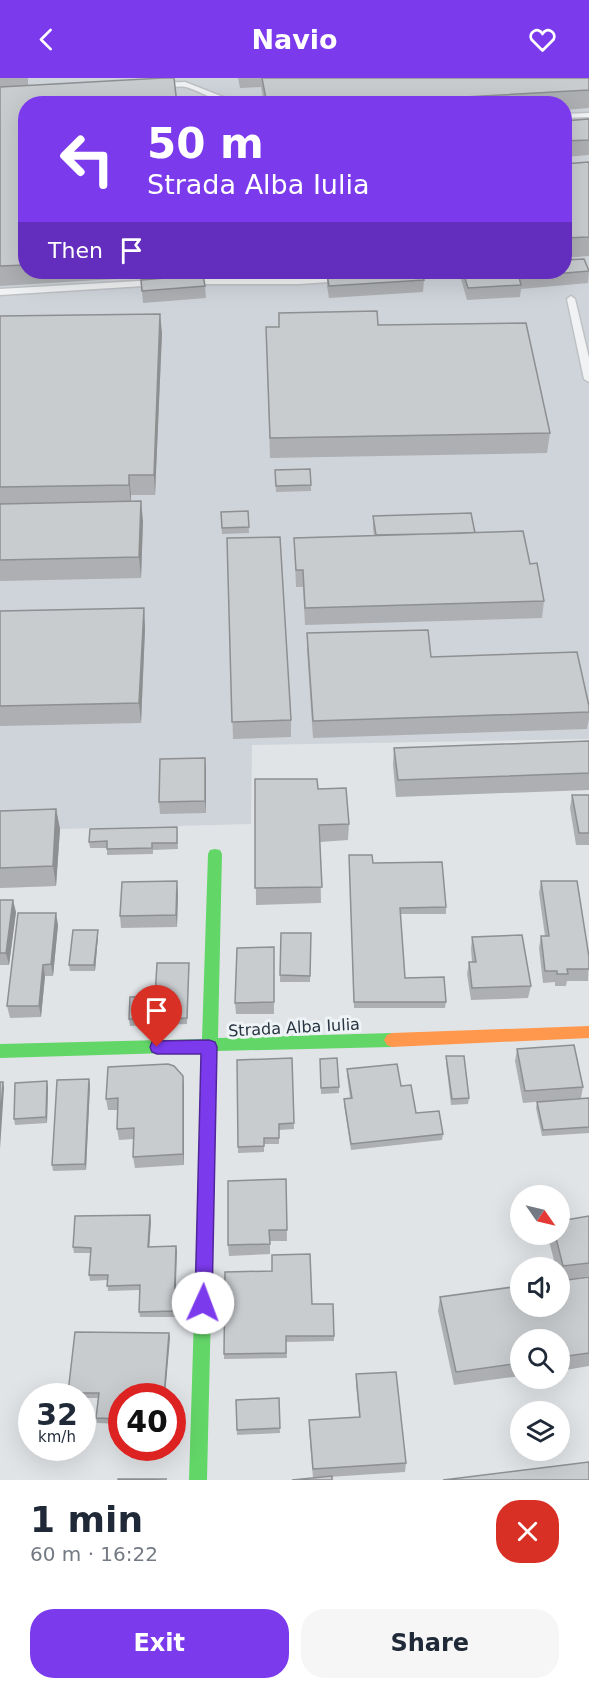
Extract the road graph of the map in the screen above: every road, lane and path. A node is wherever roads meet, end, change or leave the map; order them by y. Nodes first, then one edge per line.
1 (150, 86) edge
2 (213, 96) edge
3 (589, 115) edge
4 (572, 116) edge
5 (216, 279) edge
6 (282, 279) edge
7 (338, 279) edge
8 (165, 282) edge
9 (177, 282) edge
10 (0, 292) edge
11 (571, 299) dead end
12 (589, 379) edge
13 (215, 854) dead end
14 (589, 1032) edge
15 (209, 1047) junction
16 (0, 1051) edge
17 (198, 1480) edge

1 - 2 lane
3 - 4 lane
5 - 9 lane
6 - 7 lane
8 - 10 lane
11 - 12 lane
13 - 15 street
14 - 15 street, Strada Alba Iulia
15 - 16 street, Strada Alba Iulia
15 - 17 street

